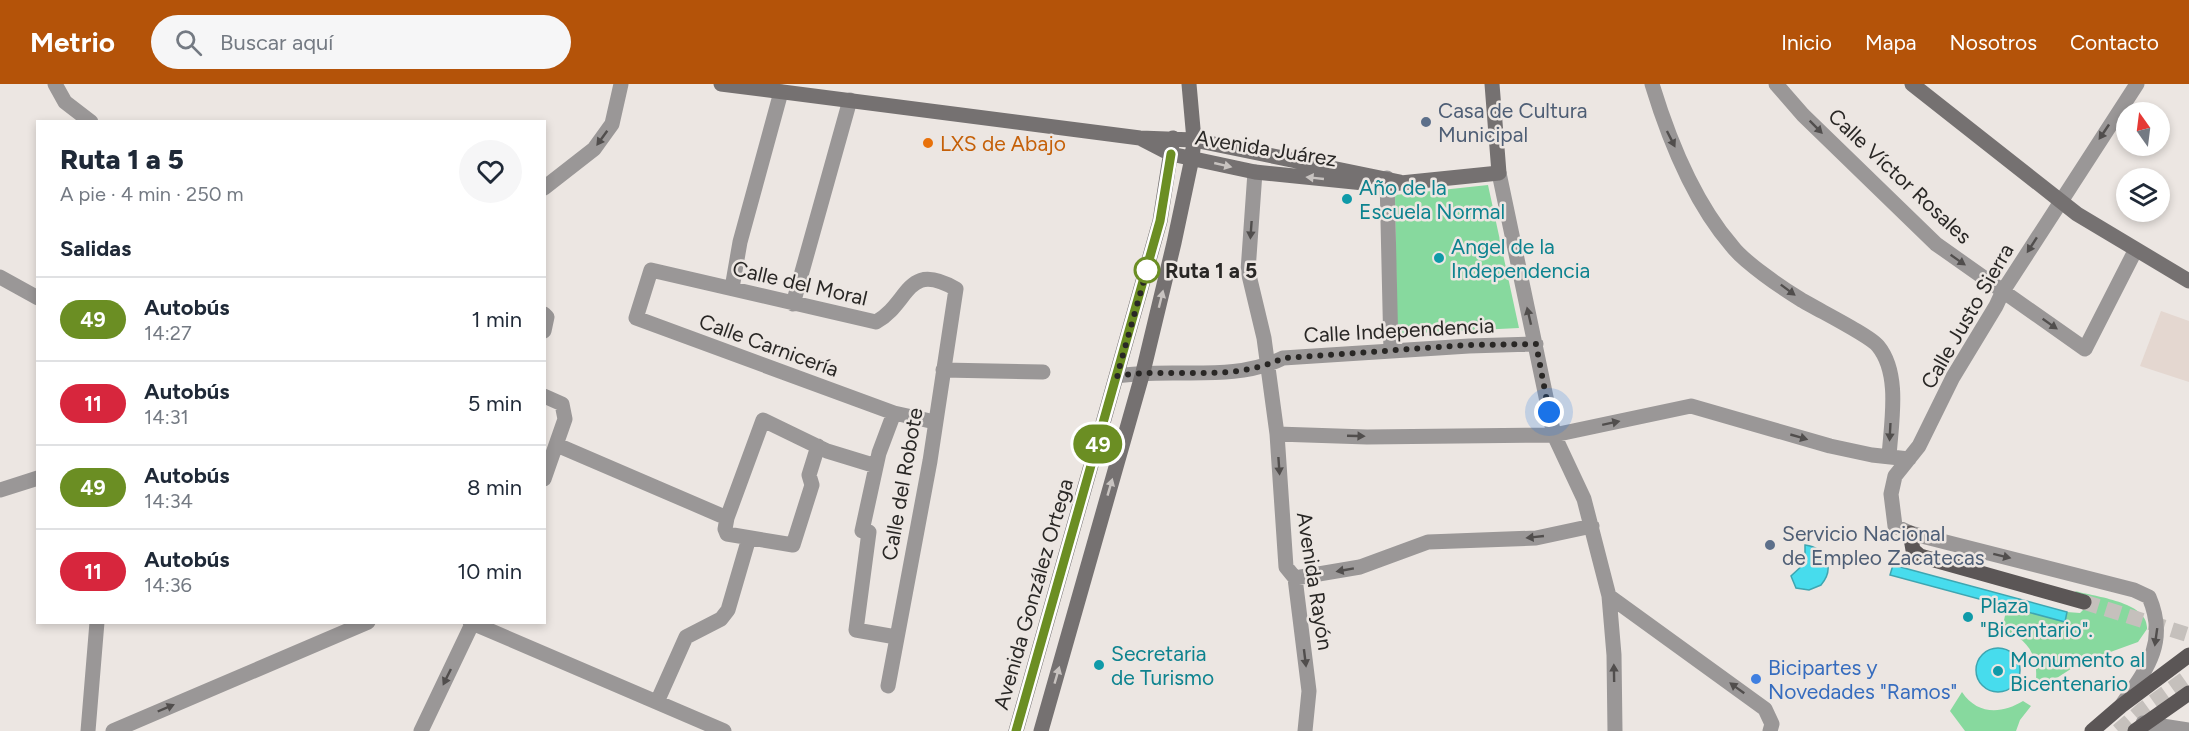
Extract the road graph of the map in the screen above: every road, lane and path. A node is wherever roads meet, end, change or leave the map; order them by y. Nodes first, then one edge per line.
1 (621, 84) edge
2 (721, 84) edge
3 (1189, 84) edge
4 (1492, 84) edge
5 (1652, 84) edge
6 (1776, 84) edge
7 (1912, 84) edge
8 (2137, 84) edge
9 (56, 86) edge
10 (749, 86) edge
11 (781, 92) junction
12 (850, 100) junction
13 (88, 120) edge
14 (1140, 138) junction
15 (1173, 138) junction
16 (1194, 140) junction
17 (1171, 154) junction
18 (1192, 158) junction
19 (1255, 172) junction
20 (1499, 173) junction
21 (1391, 181) junction
22 (546, 186) edge
23 (2062, 199) junction
24 (2135, 250) junction
25 (651, 270) joint
26 (2189, 275) edge
27 (0, 277) edge
28 (2189, 281) edge
29 (732, 288) junction
30 (956, 289) joint
31 (2003, 291) junction
32 (36, 297) edge
33 (793, 304) junction
34 (1536, 344) junction
35 (1391, 351) junction
36 (1267, 366) junction
37 (943, 370) junction
38 (1043, 372) dead end
39 (1143, 372) junction
40 (1117, 376) junction
41 (546, 397) edge
42 (894, 413) junction
43 (935, 422) junction
44 (1276, 434) junction
45 (1554, 435) junction
46 (557, 445) junction
47 (818, 446) junction
48 (1889, 457) junction
49 (1909, 459) junction
50 (876, 466) junction
51 (546, 474) edge
52 (36, 479) edge
53 (0, 490) edge
54 (727, 518) junction
55 (1592, 526) junction
56 (1910, 532) junction
57 (748, 538) junction
58 (1294, 578) junction
59 (1609, 596) junction
60 (2084, 602) tunnel mouth
61 (98, 624) edge
62 (363, 624) edge
63 (472, 624) edge
64 (474, 624) edge
65 (896, 637) junction
66 (2189, 655) edge
67 (888, 686) dead end
68 (2189, 693) edge
69 (657, 702) junction
70 (2121, 706) junction
71 (707, 727) edge
72 (2139, 727) edge
73 (2189, 730) edge
74 (88, 731) edge
75 (113, 731) edge
76 (421, 731) edge
77 (724, 731) edge
78 (1016, 731) edge
79 (1041, 731) edge
80 (1305, 731) edge
81 (1615, 731) edge
82 (1770, 731) edge
83 (2092, 731) edge

1 -> 22 street
2 - 10 street
3 - 16 street
4 - 20 street
5 -> 48 street
6 -> 31 street, Calle Víctor Rosales
7 - 23 street
8 -> 23 street, Calle Justo Sierra
9 - 13 street
10 - 11 street
11 - 12 street
11 - 29 street
12 - 14 street
12 - 33 street
14 - 15 street
14 - 17 street, Avenida Juárez
15 - 16 street
15 - 17 street, Avenida González Ortega
16 - 18 street
16 - 21 street
17 - 18 street, Avenida Juárez
17 - 40 street, Avenida González Ortega
18 -> 19 street, Avenida Juárez
39 -> 18 street
21 -> 19 street, Avenida Juárez
19 -> 36 street, Avenida Rayón
20 - 21 street, Avenida Juárez
34 -> 20 street
21 - 35 street
23 - 24 street
23 - 26 street
23 -> 31 street, Calle Justo Sierra
24 - 28 street
31 -> 24 street, Calle Víctor Rosales
25 - 29 street, Calle del Moral
25 - 42 street, Calle Carnicería
27 - 32 street
29 - 33 street, Calle del Moral
30 - 33 street, Calle del Moral
30 - 37 street, Calle del Robote
31 - 49 street, Calle Justo Sierra
34 - 35 street, Calle Independencia
34 - 45 street
35 - 36 street, Calle Independencia
36 - 39 street, Calle Independencia
36 - 44 street, Avenida Rayón
37 - 38 street
37 - 43 street, Calle del Robote
39 - 40 street, Calle Independencia
79 -> 39 street
40 - 78 street, Avenida González Ortega
41 - 46 street
42 - 43 street, Calle Carnicería
42 - 50 street
43 - 65 street, Calle del Robote
44 -> 45 street
44 -> 58 street, Avenida Rayón
45 -> 48 street
45 - 55 street
46 - 51 street
46 - 54 street
47 - 50 street
47 - 54 street
47 - 57 street
48 - 49 street
49 - 56 street, Calle Justo Sierra
50 - 65 street
52 - 53 street
54 - 57 street
55 -> 58 street
55 - 59 street
56 - 60 main road
56 -> 70 street
57 - 69 street
58 -> 80 street, Avenida Rayón
81 -> 59 street
82 -> 59 street
61 - 74 street
75 -> 62 street
63 -> 76 street
64 - 69 street
65 - 67 street, Calle del Robote
66 - 70 main road
68 - 72 main road
69 - 71 street
70 - 83 main road
71 - 77 street
72 - 73 street

